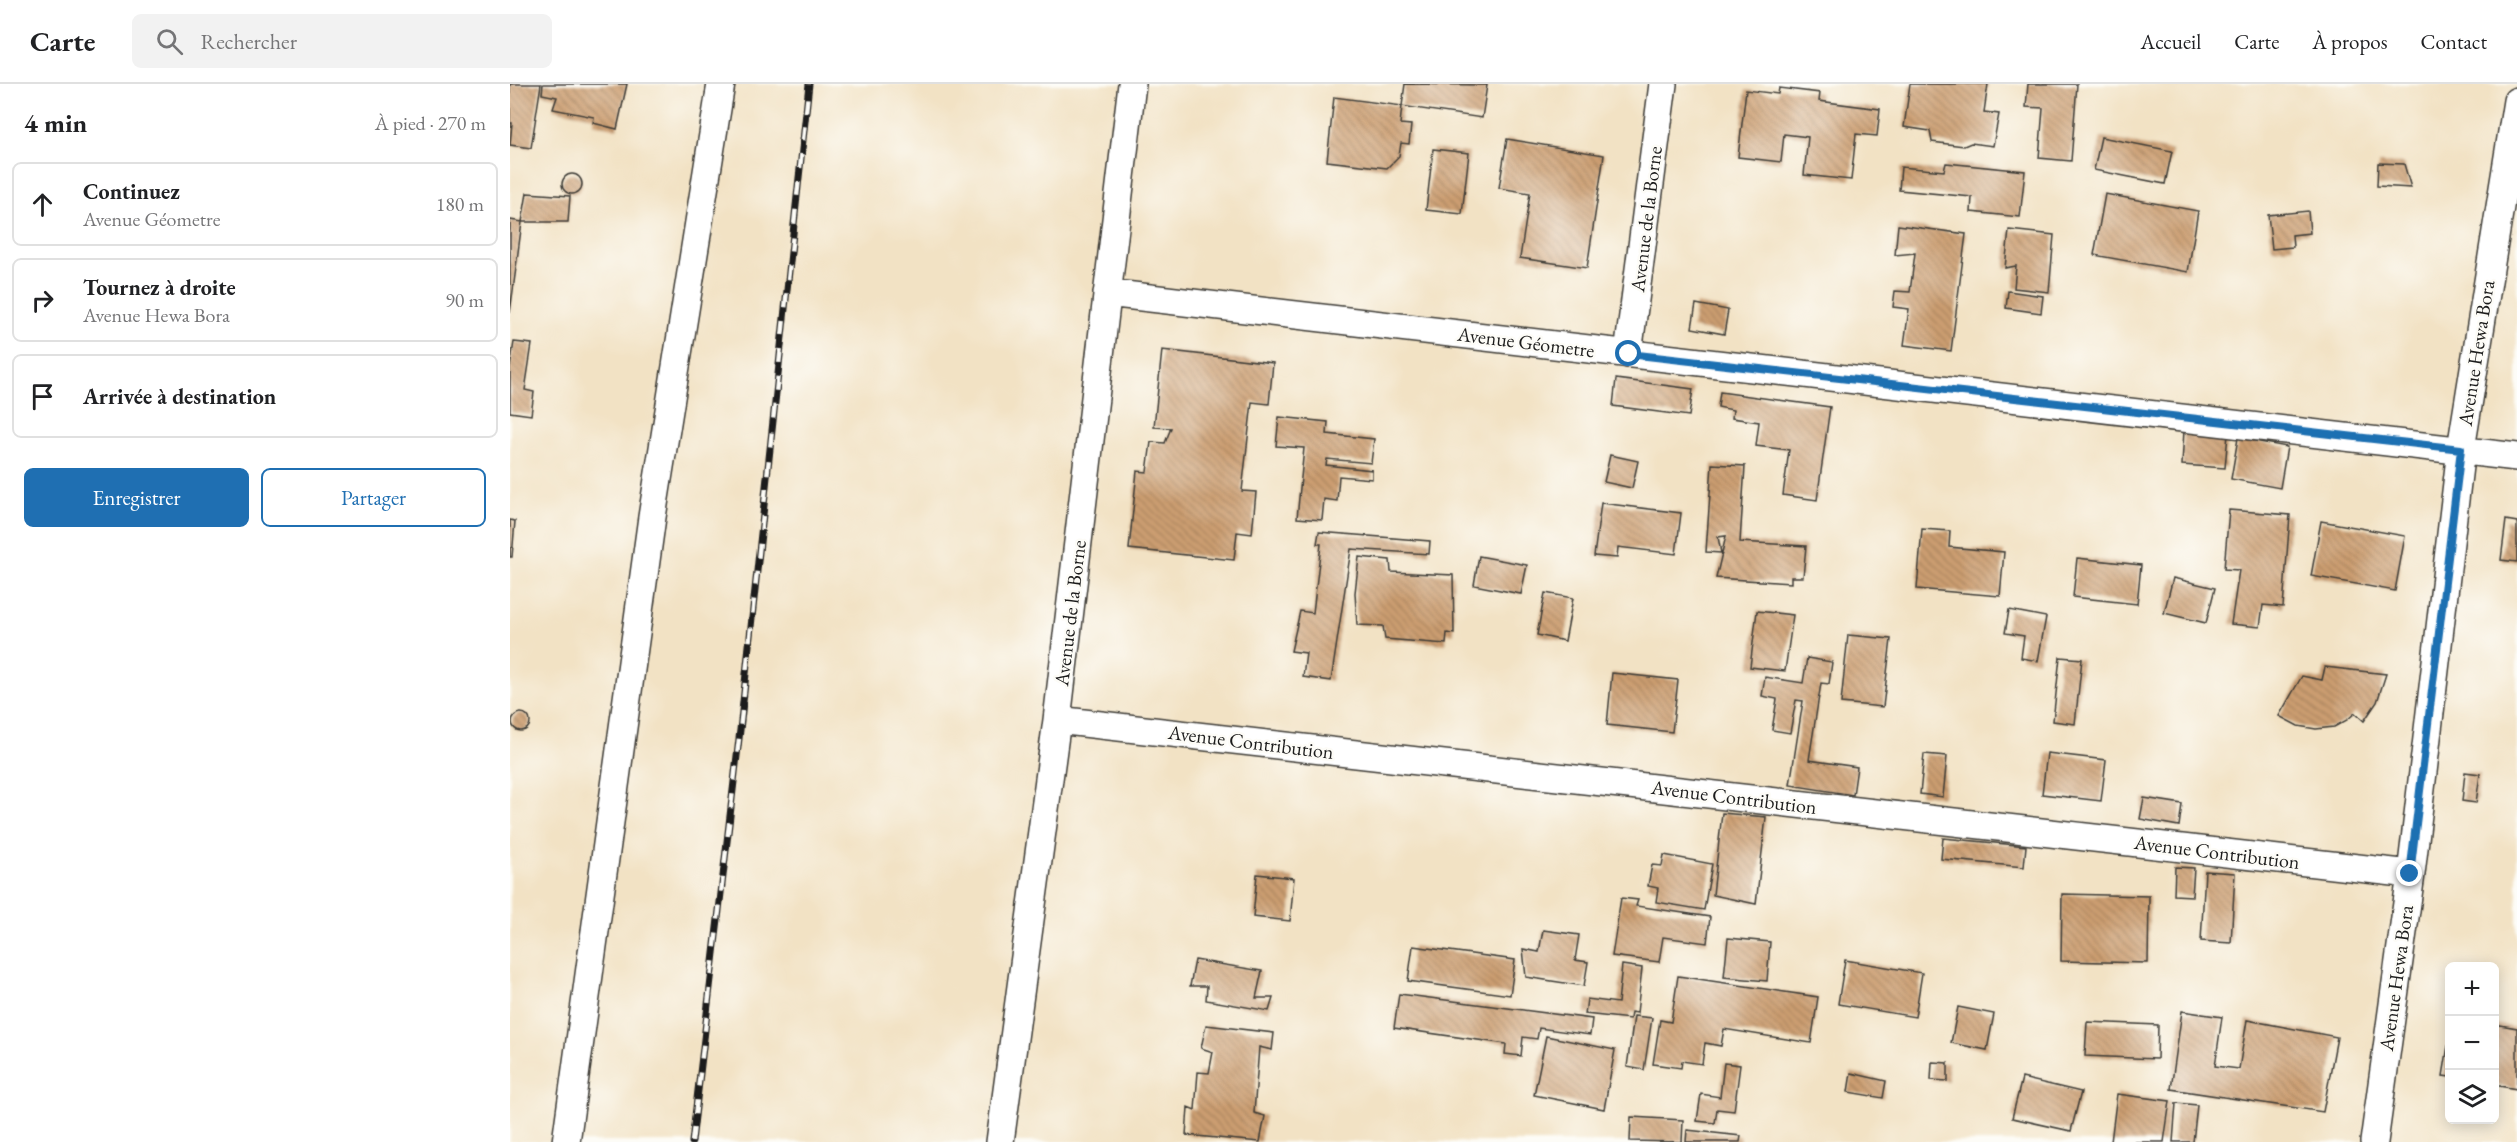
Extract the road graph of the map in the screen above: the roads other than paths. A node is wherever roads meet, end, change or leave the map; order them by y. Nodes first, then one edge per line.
1 (721, 84) edge
2 (1132, 84) edge
3 (1664, 84) edge
4 (2517, 101) edge
5 (1107, 293) junction
6 (1629, 354) junction
7 (2461, 449) junction
8 (2517, 457) edge
9 (1057, 720) junction
10 (2410, 874) junction
11 (566, 1142) edge
12 (1000, 1142) edge
13 (2374, 1142) edge

1 - 11 street
2 - 5 street, Avenue de la Borne
3 - 6 street, Avenue de la Borne
4 - 7 street, Avenue Hewa Bora
5 - 6 street, Avenue Géometre
5 - 9 street, Avenue de la Borne
6 - 7 street, Avenue Géometre
7 - 8 street, Avenue Géometre
7 - 10 street, Avenue Hewa Bora
9 - 10 street, Avenue Contribution
9 - 12 street, Avenue de la Borne
10 - 13 street, Avenue Hewa Bora

